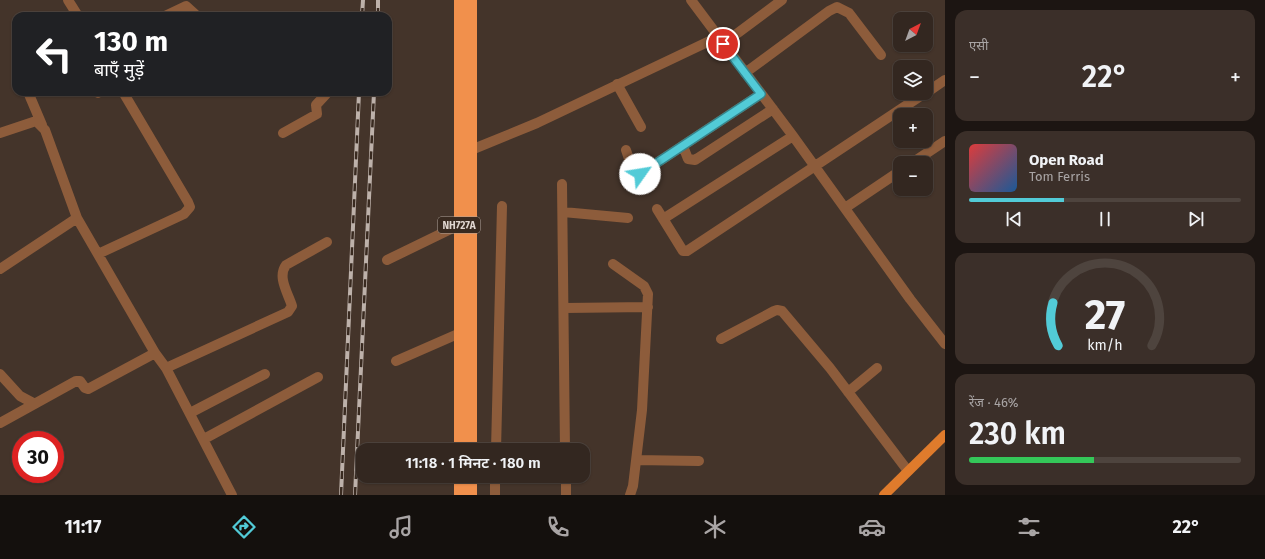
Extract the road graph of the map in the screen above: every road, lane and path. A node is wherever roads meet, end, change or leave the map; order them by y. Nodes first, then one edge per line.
1 (68, 0) edge
2 (460, 0) edge
3 (472, 0) edge
4 (690, 0) edge
5 (782, 0) edge
6 (76, 12) edge
7 (174, 12) edge
8 (193, 12) edge
9 (721, 41) junction
10 (882, 55) dead end
11 (745, 73) junction
12 (945, 80) edge
13 (617, 84) junction
14 (933, 88) edge
15 (761, 94) junction
16 (30, 96) edge
17 (125, 96) edge
18 (324, 96) edge
19 (916, 100) edge
20 (773, 109) junction
21 (42, 126) junction
22 (641, 127) dead end
23 (0, 133) edge
24 (283, 133) dead end
25 (793, 136) junction
26 (945, 141) edge
27 (682, 146) junction
28 (471, 150) junction
29 (626, 150) dead end
30 (922, 156) edge
31 (816, 167) junction
32 (893, 176) edge
33 (562, 184) dead end
34 (502, 206) dead end
35 (845, 208) junction
36 (657, 209) dead end
37 (563, 212) junction
38 (78, 218) junction
39 (628, 218) dead end
40 (663, 219) junction
41 (459, 225) junction
42 (327, 242) dead end
43 (98, 254) junction
44 (387, 260) dead end
45 (613, 264) dead end
46 (0, 268) edge
47 (648, 307) junction
48 (565, 308) junction
49 (460, 333) junction
50 (721, 340) dead end
51 (945, 344) edge
52 (155, 353) junction
53 (396, 361) dead end
54 (166, 368) junction
55 (877, 368) dead end
56 (0, 374) edge
57 (265, 374) dead end
58 (318, 377) dead end
59 (848, 392) junction
60 (35, 404) junction
61 (190, 413) junction
62 (0, 424) edge
63 (945, 435) edge
64 (204, 439) junction
65 (460, 443) edge
66 (470, 443) edge
67 (496, 443) edge
68 (565, 443) edge
69 (636, 460) junction
70 (699, 461) dead end
71 (908, 471) junction
72 (460, 483) edge
73 (470, 483) edge
74 (495, 483) edge
75 (566, 483) edge
76 (232, 495) edge
77 (460, 495) edge
78 (470, 495) edge
79 (495, 495) edge
80 (566, 495) edge
81 (630, 495) edge
82 (884, 495) edge

1 - 6 street
2 - 41 highway, NH727A
3 - 28 highway, NH727A
4 - 9 street
5 - 9 street
7 - 8 street
9 - 11 street
9 - 13 street
10 - 11 street
11 - 15 street
12 - 14 street
13 - 22 street
13 - 28 street
15 - 20 street
15 - 27 street
16 - 21 street
17 - 43 street
18 - 24 street
19 - 31 street
20 - 25 street
20 - 27 street
21 - 23 street
21 - 38 street
25 - 31 street
25 - 40 street
26 - 30 street
27 - 29 street
28 - 66 highway, NH727A
31 - 35 street
31 - 40 street
32 - 35 street
33 - 37 street
34 - 67 street
35 - 51 street
36 - 40 street
37 - 39 street
37 - 48 street
38 - 43 street
38 - 46 street
41 - 44 street
41 - 49 highway, NH727A
42 - 54 street
43 - 52 street
45 - 47 street
47 - 48 street
47 - 69 street
48 - 68 street
49 - 53 street
49 - 65 highway, NH727A
50 - 59 street
52 - 54 street
52 - 60 street
54 - 61 street
55 - 59 street
56 - 60 street
57 - 61 street
58 - 64 street
59 - 71 street
60 - 62 street
61 - 64 street
63 - 71 main road
64 - 76 street
69 - 70 street
69 - 81 street
71 - 82 main road
72 - 77 highway
73 - 78 highway
74 - 79 street
75 - 80 street

